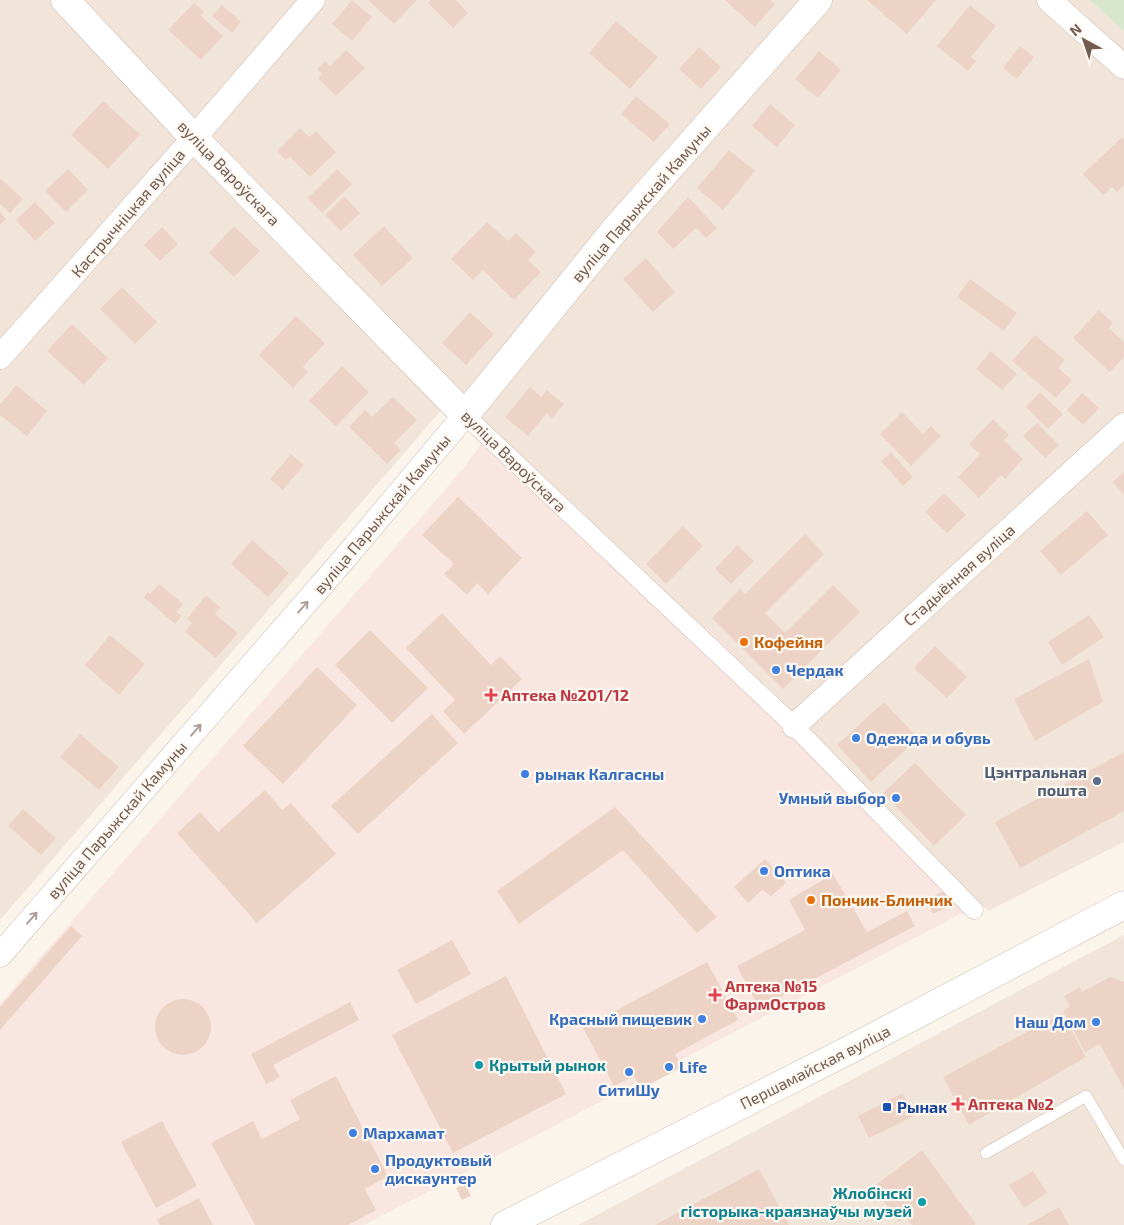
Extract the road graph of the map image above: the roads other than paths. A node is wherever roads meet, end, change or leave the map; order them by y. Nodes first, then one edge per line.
1 (65, 0) edge
2 (313, 0) edge
3 (818, 0) edge
4 (1050, 0) edge
5 (1124, 67) edge
6 (194, 138) junction
7 (0, 357) edge
8 (465, 415) junction
9 (1124, 424) edge
10 (794, 726) junction
11 (1124, 905) edge
12 (974, 910) dead end
13 (0, 955) edge
14 (986, 1152) dead end
15 (1124, 1160) edge
16 (504, 1225) edge

1 - 6 street, вуліца Вароўскага
2 - 6 street, Кастрычніцкая вуліца
3 - 8 street, вуліца Парыжскай Камуны
4 - 5 street
6 - 7 street, Кастрычніцкая вуліца
6 - 8 street, вуліца Вароўскага
8 - 10 street, вуліца Вароўскага
13 -> 8 street, вуліца Парыжскай Камуны
9 - 10 street, Стадыённая вуліца
10 - 12 street, вуліца Вароўскага
11 - 16 street, Першамайская вуліца
14 - 15 lane

